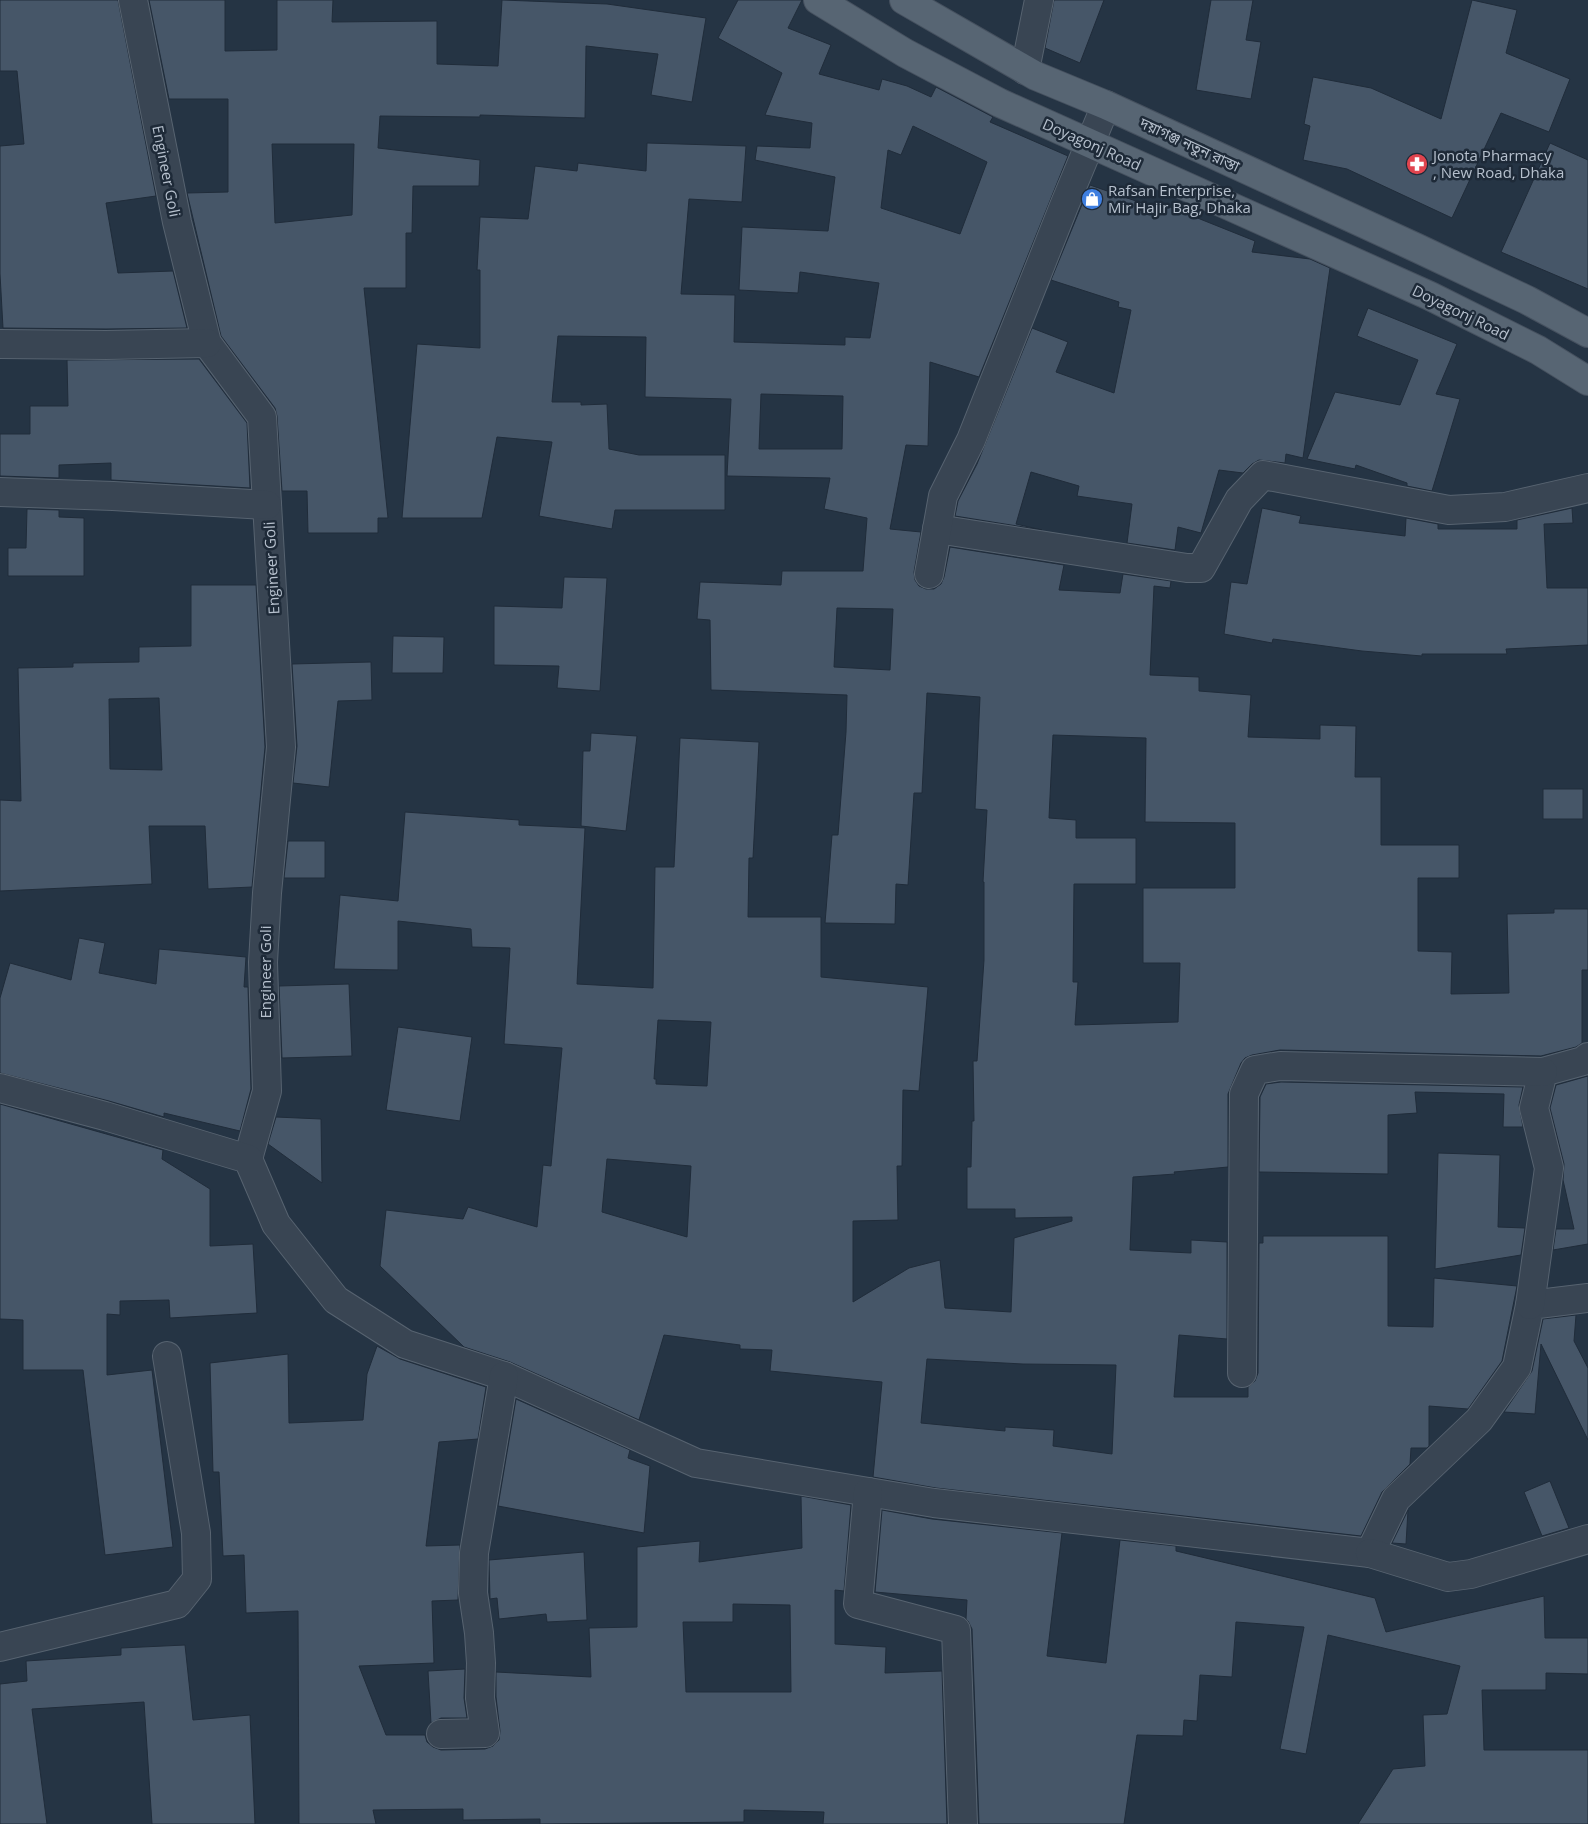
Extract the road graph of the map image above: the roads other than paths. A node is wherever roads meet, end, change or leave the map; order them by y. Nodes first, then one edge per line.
1 (133, 0) edge
2 (818, 0) edge
3 (904, 0) edge
4 (1040, 0) edge
5 (1025, 70) junction
6 (1106, 105) junction
7 (1091, 143) junction
8 (1588, 333) edge
9 (207, 343) junction
10 (0, 344) edge
11 (1588, 381) edge
12 (1588, 488) edge
13 (0, 492) edge
14 (267, 506) junction
15 (937, 529) junction
16 (929, 574) dead end
17 (1588, 1057) edge
18 (1543, 1072) junction
19 (0, 1088) edge
20 (248, 1159) junction
21 (1588, 1298) edge
22 (1530, 1306) junction
23 (167, 1356) dead end
24 (1242, 1373) dead end
25 (504, 1376) junction
26 (868, 1492) junction
27 (1588, 1539) edge
28 (1370, 1553) junction
29 (0, 1647) edge
30 (442, 1734) dead end
31 (963, 1824) edge

1 - 9 street, Engineer Goli
2 - 7 main road, Doyagonj Road
3 - 5 main road, দয়াগঞ্জ নতুন রাস্তা
4 - 5 street
5 - 6 main road, দয়াগঞ্জ নতুন রাস্তা
6 - 7 street
6 - 8 main road, দয়াগঞ্জ নতুন রাস্তা
7 - 11 main road, Doyagonj Road
7 - 15 street
9 - 10 street
9 - 14 street, Engineer Goli
12 - 15 street
13 - 14 street
14 - 20 street, Engineer Goli
15 - 16 street
17 - 18 street
18 - 22 street
18 - 24 street
19 - 20 street
20 - 25 street
21 - 22 street
22 - 28 street
23 - 29 street
25 - 26 street
25 - 30 street
26 - 28 street
26 - 31 street
27 - 28 street

